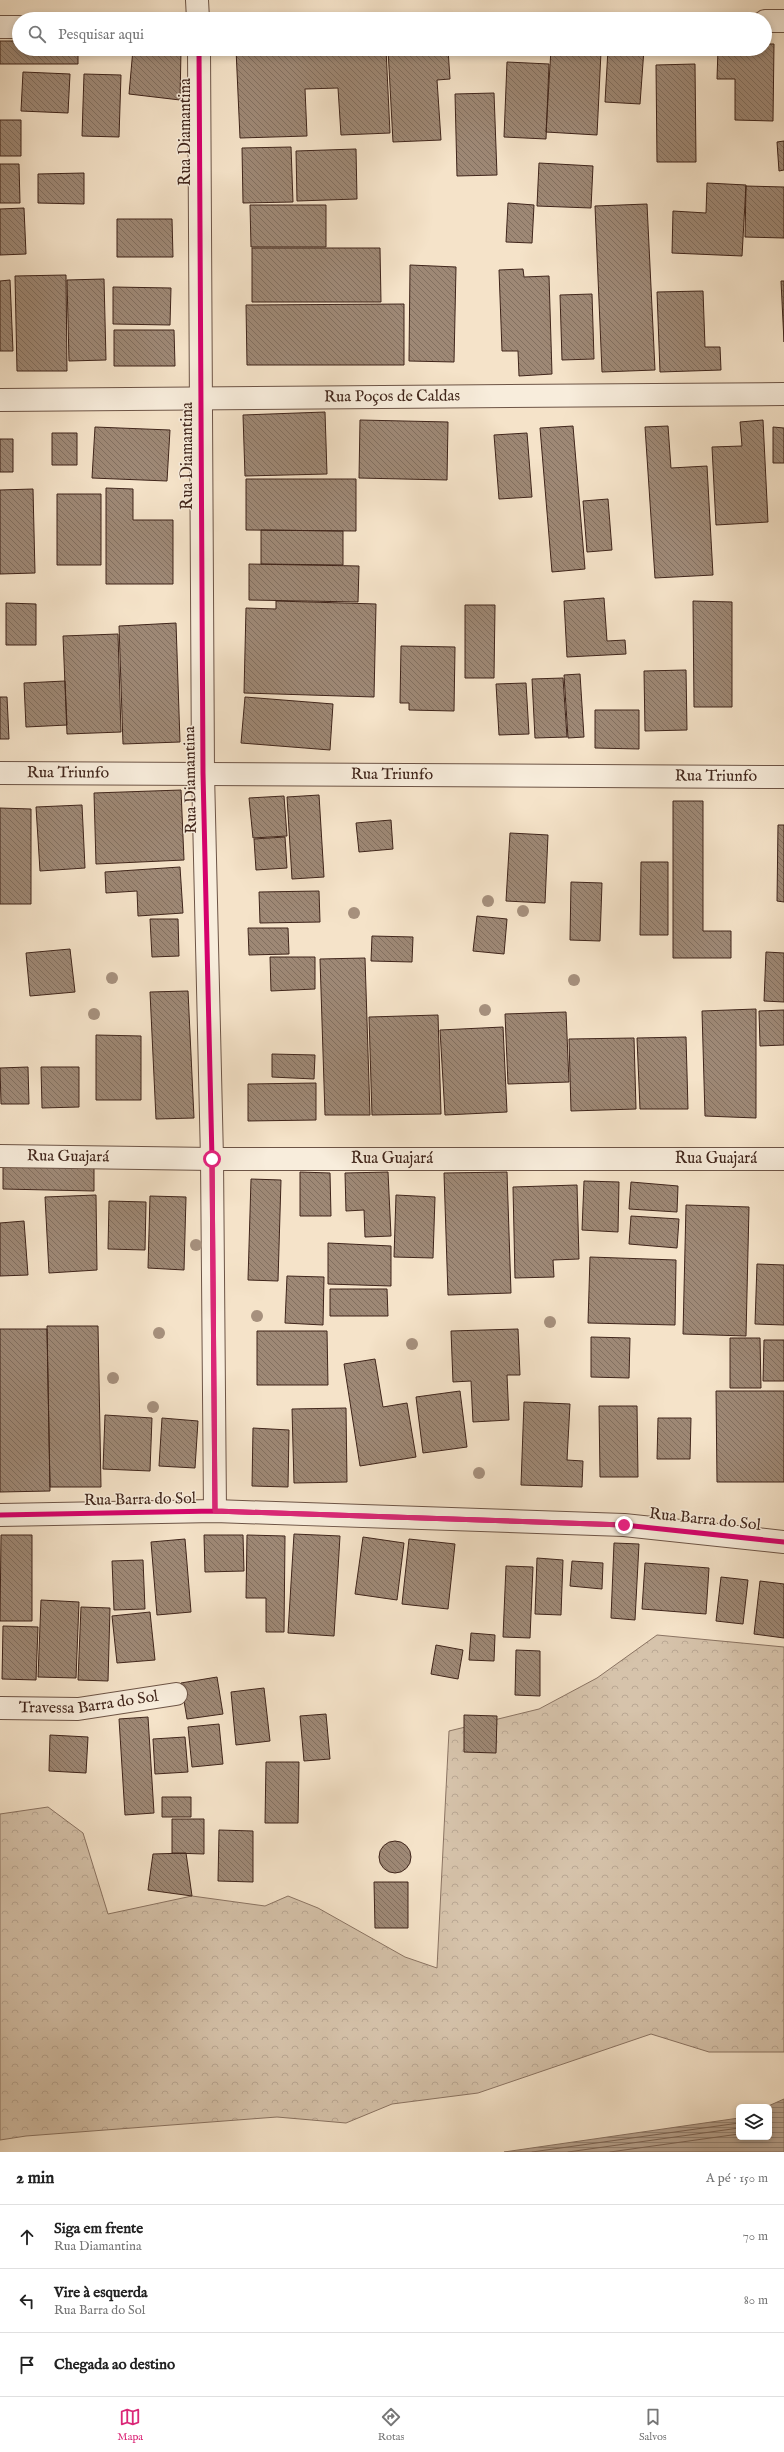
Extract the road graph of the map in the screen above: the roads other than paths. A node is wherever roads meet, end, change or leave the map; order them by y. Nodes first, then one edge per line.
1 (198, 0) edge
2 (198, 12) edge
3 (772, 21) edge
4 (784, 21) edge
5 (0, 27) edge
6 (12, 27) edge
7 (198, 56) edge
8 (784, 394) edge
9 (200, 398) junction
10 (0, 400) edge
11 (0, 773) edge
12 (203, 773) junction
13 (784, 777) edge
14 (0, 1156) edge
15 (212, 1159) junction
16 (784, 1159) edge
17 (215, 1511) junction
18 (0, 1515) edge
19 (784, 1542) edge
20 (176, 1694) dead end
21 (0, 1708) edge

1 - 2 street
3 - 4 street
5 - 6 street
7 - 9 street, Rua Diamantina
8 - 9 street, Rua Poços de Caldas
9 - 10 street, Rua Poços de Caldas
9 - 12 street, Rua Diamantina
11 - 12 street, Rua Triunfo
12 - 13 street, Rua Triunfo
12 - 15 street, Rua Diamantina
14 - 15 street, Rua Guajará
15 - 16 street, Rua Guajará
15 - 17 street, Rua Diamantina
17 - 18 street, Rua Barra do Sol
17 - 19 street, Rua Barra do Sol
20 - 21 street, Travessa Barra do Sol

